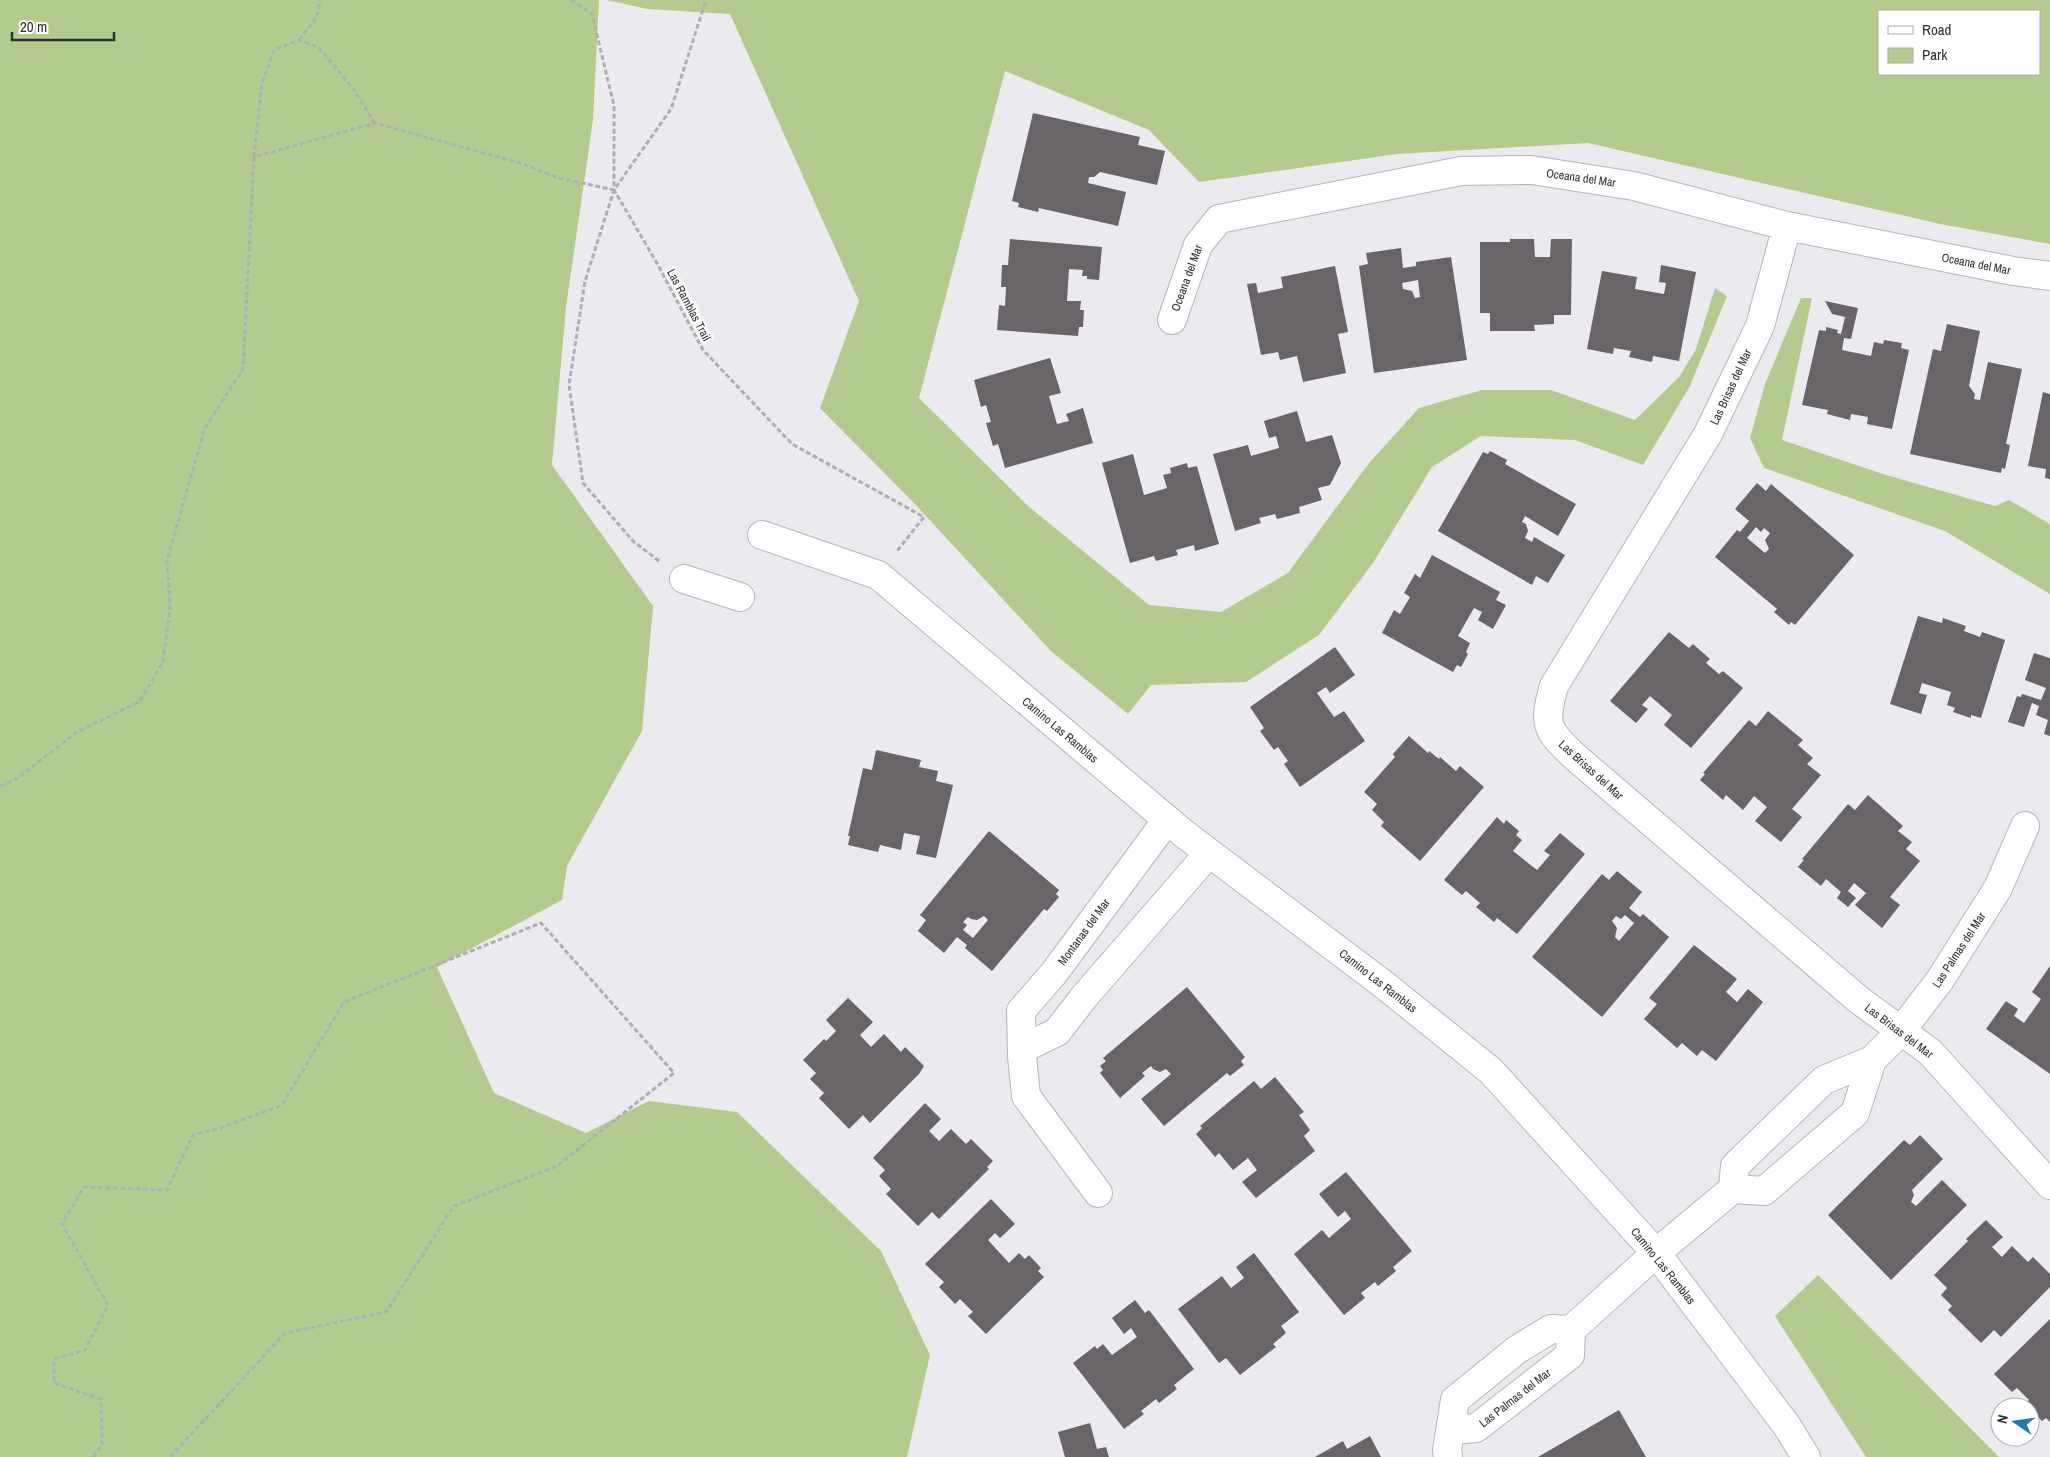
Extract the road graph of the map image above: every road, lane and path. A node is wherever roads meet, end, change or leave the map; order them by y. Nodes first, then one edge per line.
1 (320, 0) edge
2 (571, 0) edge
3 (706, 0) edge
4 (300, 40) junction
5 (375, 123) junction
6 (254, 157) junction
7 (614, 190) junction
8 (1787, 226) junction
9 (2050, 276) edge
10 (1172, 320) dead end
11 (762, 535) dead end
12 (878, 575) junction
13 (684, 579) joint
14 (740, 597) dead end
15 (0, 786) edge
16 (1167, 820) junction
17 (2024, 826) dead end
18 (1209, 853) junction
19 (1054, 973) junction
20 (1084, 997) junction
21 (1901, 1031) junction
22 (1022, 1049) junction
23 (1872, 1060) junction
24 (1792, 1110) junction
25 (1817, 1146) junction
26 (2050, 1185) edge
27 (1733, 1189) junction
28 (1098, 1193) dead end
29 (1656, 1253) junction
30 (1571, 1330) junction
31 (1497, 1366) junction
32 (1520, 1396) junction
33 (1450, 1430) junction
34 (93, 1457) edge
35 (170, 1457) edge
36 (1448, 1457) edge
37 (1806, 1457) edge

1 - 4 path
2 - 7 path
3 - 7 path
4 - 5 path
4 - 6 path
5 - 6 path
5 - 7 path
6 - 15 path
7 - 12 path, Las Ramblas Trail
7 - 13 path
8 - 9 street, Oceana del Mar
8 - 10 street, Oceana del Mar
8 - 21 street, Las Brisas del Mar
11 - 12 street
12 - 16 street, Camino Las Ramblas
13 - 14 street
16 - 18 street, Camino Las Ramblas
16 - 19 street, Montanas del Mar
17 - 21 street, Las Palmas del Mar
18 - 20 street
18 - 29 street, Camino Las Ramblas
19 - 20 street
19 - 22 street, Montanas del Mar
20 - 22 street
21 - 23 street, Las Palmas del Mar
21 - 26 street, Las Brisas del Mar
22 - 28 street, Montanas del Mar
23 - 24 street, Las Palmas del Mar
23 - 25 street, Las Palmas del Mar
24 - 25 street
24 - 27 street, Las Palmas del Mar
25 - 27 street, Las Palmas del Mar
27 - 29 street
29 - 30 street
29 - 37 street, Camino Las Ramblas
30 - 31 street
30 - 32 street, Las Palmas del Mar
31 - 32 street
31 - 33 street
32 - 33 street, Las Palmas del Mar
33 - 36 street
34 - 35 path

